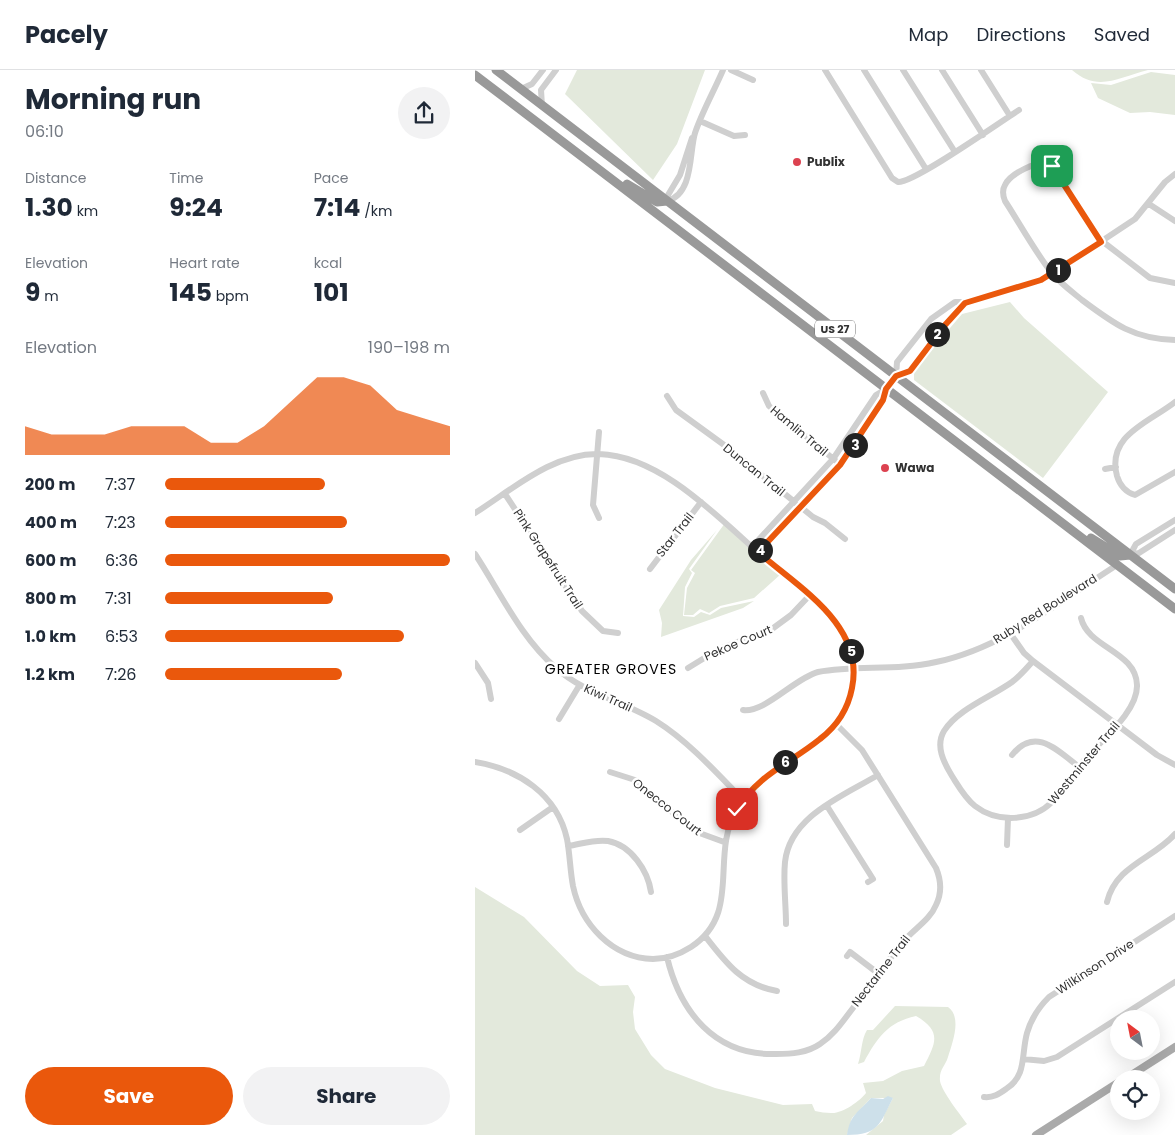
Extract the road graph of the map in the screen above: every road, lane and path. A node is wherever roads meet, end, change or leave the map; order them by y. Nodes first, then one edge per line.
1 (495, 70) edge
2 (543, 70) edge
3 (555, 70) edge
4 (723, 70) edge
5 (731, 70) edge
6 (825, 70) edge
7 (864, 70) edge
8 (903, 70) edge
9 (942, 70) edge
10 (981, 70) edge
11 (475, 74) edge
12 (753, 80) dead end
13 (521, 89) junction
14 (542, 106) junction
15 (1019, 110) dead end
16 (1010, 116) junction
17 (700, 121) junction
18 (695, 134) junction
19 (983, 135) junction
20 (555, 136) junction
21 (745, 136) dead end
22 (955, 152) junction
23 (684, 160) junction
24 (692, 162) junction
25 (926, 169) junction
26 (1175, 174) edge
27 (667, 201) junction
28 (1149, 204) junction
29 (1175, 222) edge
30 (1101, 242) junction
31 (1052, 274) junction
32 (1175, 283) edge
33 (965, 303) junction
34 (1175, 340) edge
35 (896, 376) junction
36 (886, 389) junction
37 (763, 393) dead end
38 (667, 396) dead end
39 (1175, 402) edge
40 (599, 432) dead end
41 (597, 454) junction
42 (833, 459) junction
43 (840, 465) junction
44 (1116, 468) junction
45 (1105, 469) dead end
46 (1175, 472) edge
47 (1021, 492) junction
48 (505, 494) junction
49 (701, 502) junction
50 (794, 502) junction
51 (801, 508) junction
52 (475, 513) edge
53 (599, 518) dead end
54 (1175, 520) edge
55 (1163, 528) junction
56 (1175, 530) edge
57 (1167, 535) junction
58 (845, 539) dead end
59 (752, 546) junction
60 (758, 552) junction
61 (475, 554) edge
62 (1130, 555) junction
63 (1117, 565) junction
64 (649, 569) dead end
65 (1175, 589) edge
66 (809, 596) junction
67 (1175, 610) edge
68 (1081, 618) dead end
69 (618, 633) dead end
70 (1009, 633) junction
71 (1033, 661) junction
72 (475, 663) edge
73 (688, 668) dead end
74 (854, 670) junction
75 (579, 686) junction
76 (491, 699) dead end
77 (743, 710) dead end
78 (559, 719) dead end
79 (836, 724) junction
80 (1117, 724) junction
81 (1012, 756) dead end
82 (475, 762) edge
83 (1175, 765) edge
84 (1079, 767) junction
85 (610, 772) dead end
86 (878, 775) junction
87 (743, 800) junction
88 (827, 806) junction
89 (553, 808) junction
90 (1008, 818) junction
91 (520, 830) dead end
92 (1175, 834) edge
93 (725, 842) junction
94 (1007, 845) dead end
95 (568, 846) junction
96 (868, 882) dead end
97 (651, 892) dead end
98 (1107, 902) dead end
99 (1175, 916) edge
100 (786, 924) dead end
101 (705, 936) junction
102 (847, 956) dead end
103 (667, 957) junction
104 (879, 974) junction
105 (1175, 982) edge
106 (777, 991) dead end
107 (1175, 1047) edge
108 (1023, 1059) junction
109 (1139, 1070) edge
110 (1110, 1088) edge
111 (984, 1097) dead end
112 (1036, 1135) edge

1 - 13 highway, US 27
2 - 13 street
3 - 14 street
4 - 17 street
5 - 12 street
6 - 25 street
7 - 25 street
8 - 22 street
9 - 19 street
10 - 16 street
11 - 20 highway, US 27
13 - 14 highway, US 27
14 - 27 highway, US 27
15 - 16 street
16 - 19 street
17 - 18 street
17 - 21 street
18 - 23 street
18 - 24 street
19 - 22 street
20 - 27 highway
20 - 36 highway, US 27
22 - 25 street
23 - 24 street
23 - 27 street
24 - 27 street
26 - 28 street
27 - 35 highway, US 27
28 - 29 street
28 - 30 street
30 - 31 street
30 - 31 street
30 - 32 street
31 - 33 street
31 - 34 street
33 - 35 street
33 - 35 street
35 - 36 street
35 - 62 highway, US 27
36 - 42 street
36 - 43 street
36 - 47 highway, US 27
37 - 42 street, Hamlin Trail
38 - 50 street, Duncan Trail
39 - 44 street
40 - 41 street
41 - 48 street
41 - 49 street
41 - 53 street
42 - 43 street, Hamlin Trail
42 - 50 street
43 - 51 street
44 - 45 street
44 - 46 street
47 - 62 highway
47 - 63 highway, US 27
48 - 52 street
48 - 69 street, Pink Grapefruit Trail
49 - 59 street
49 - 64 street, Star Trail
50 - 51 street, Duncan Trail
50 - 59 street
51 - 58 street, Duncan Trail
51 - 60 street
54 - 55 street
55 - 57 street
55 - 62 street
56 - 57 street
57 - 62 street
59 - 60 street
60 - 66 street
61 - 75 street, Kiwi Trail
62 - 65 highway, US 27
63 - 67 highway, US 27
63 - 70 street, Ruby Red Boulevard
66 - 73 street, Pekoe Court
66 - 74 street
68 - 80 street, Westminster Trail
70 - 71 street
70 - 74 street, Ruby Red Boulevard
71 - 80 street
71 - 90 street, Westminster Trail
72 - 76 street
74 - 77 street, Ruby Red Boulevard
74 - 79 street
75 - 78 street
75 - 87 street, Kiwi Trail
79 - 86 street, Nectarine Trail
79 - 87 street
80 - 83 street
80 - 84 street, Westminster Trail
81 - 84 street
82 - 89 street
84 - 90 street, Westminster Trail
85 - 93 street, Onecco Court
86 - 88 street
86 - 104 street, Nectarine Trail
87 - 93 street
88 - 96 street
88 - 100 street
89 - 91 street
89 - 95 street
90 - 94 street
92 - 98 street
93 - 101 street
95 - 97 street
95 - 103 street
99 - 108 street, Wilkinson Drive
101 - 103 street
101 - 106 street
102 - 104 street
103 - 104 street, Nectarine Trail
105 - 108 street
107 - 109 main road
108 - 111 street, Wilkinson Drive
110 - 112 main road

